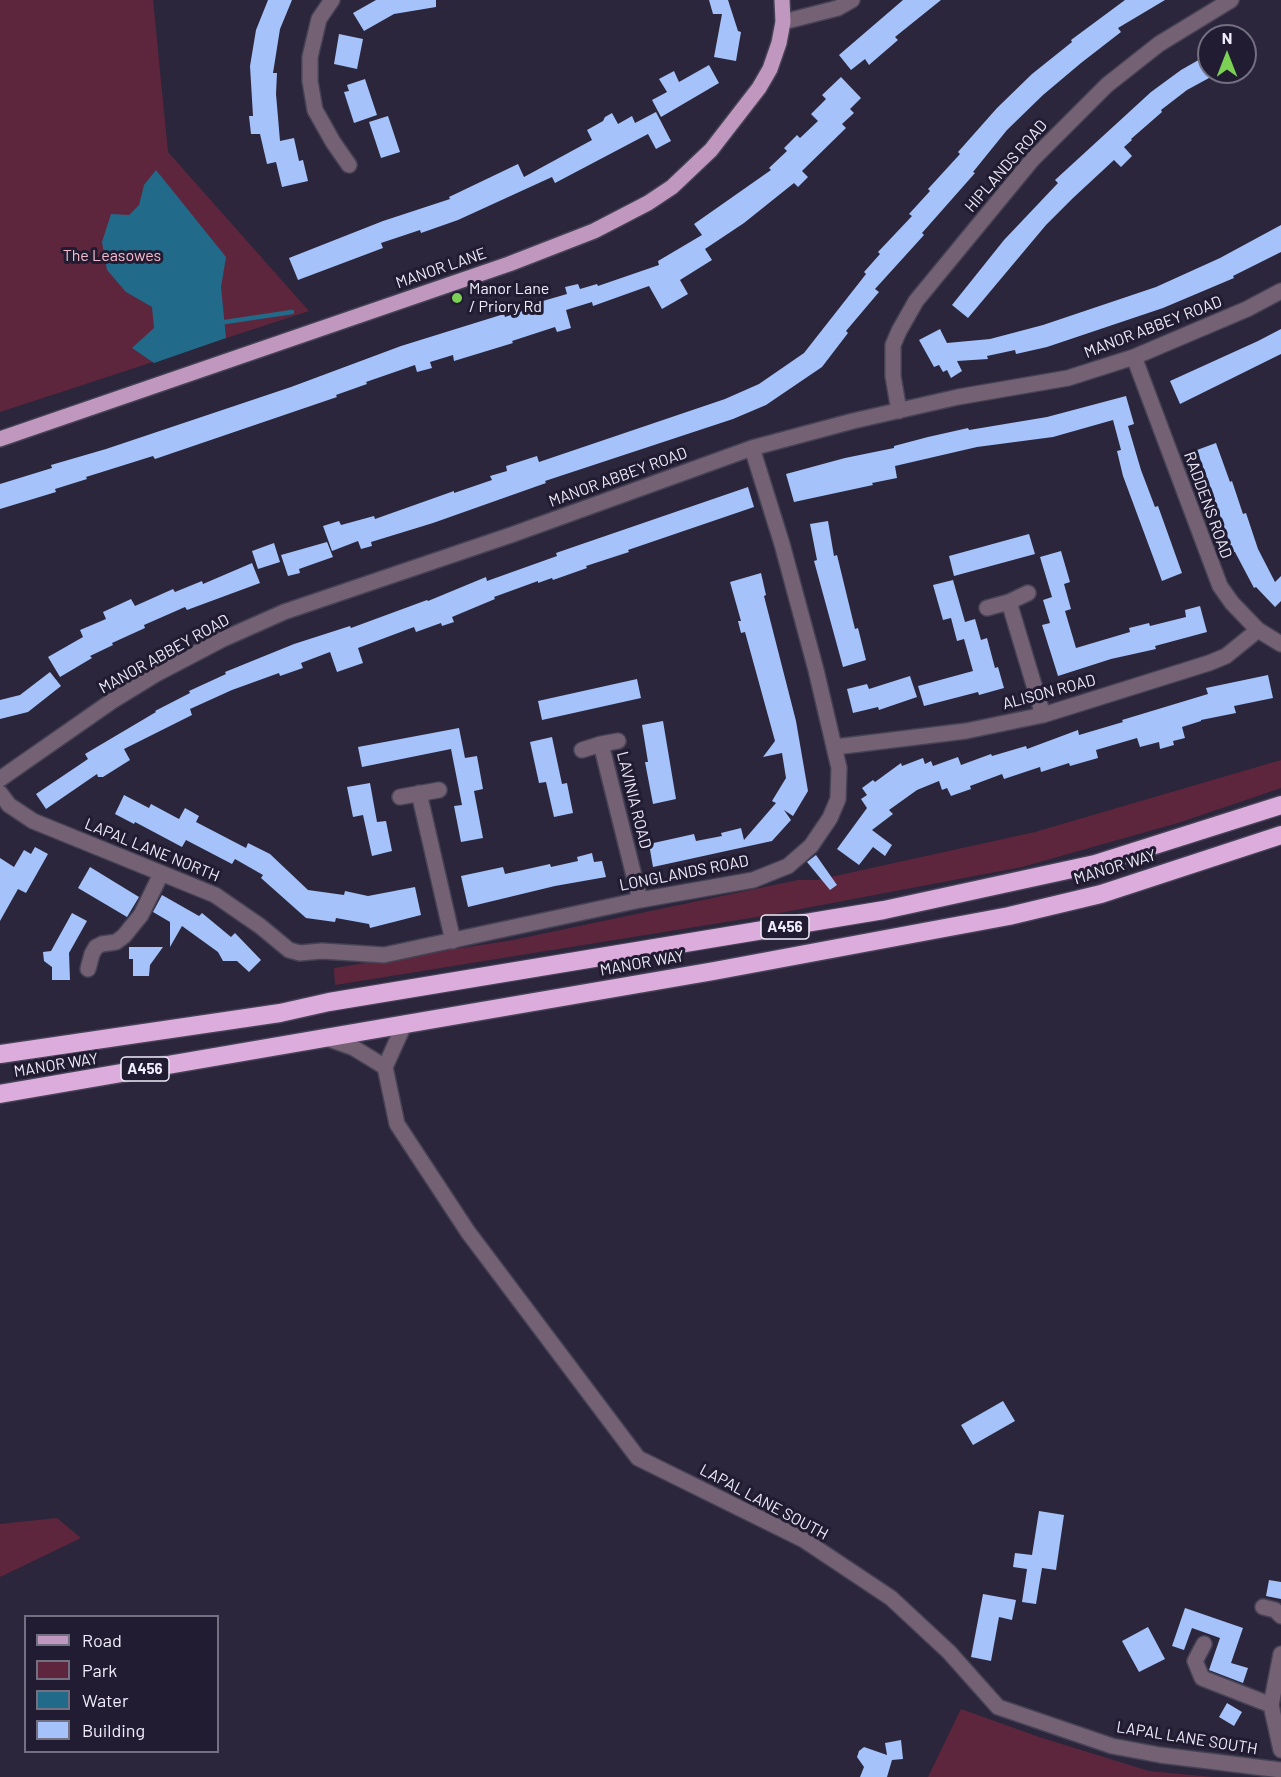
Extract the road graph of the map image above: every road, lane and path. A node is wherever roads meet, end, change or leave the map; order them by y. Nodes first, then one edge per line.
1 (332, 0) edge
2 (782, 0) edge
3 (852, 0) edge
4 (1231, 0) edge
5 (1212, 5) edge
6 (783, 22) junction
7 (350, 165) dead end
8 (1281, 291) edge
9 (1134, 357) junction
10 (899, 411) junction
11 (0, 439) edge
12 (752, 448) junction
13 (1028, 593) dead end
14 (1009, 602) junction
15 (987, 608) dead end
16 (1258, 630) junction
17 (1281, 644) edge
18 (1044, 715) junction
19 (618, 741) dead end
20 (601, 744) junction
21 (835, 747) junction
22 (582, 750) dead end
23 (0, 778) edge
24 (439, 790) dead end
25 (419, 793) junction
26 (400, 797) dead end
27 (3, 805) edge
28 (1281, 806) edge
29 (1281, 835) edge
30 (161, 874) junction
31 (640, 900) junction
32 (453, 941) junction
33 (322, 951) joint
34 (88, 969) dead end
35 (405, 1023) junction
36 (325, 1038) junction
37 (0, 1054) edge
38 (385, 1067) junction
39 (0, 1094) edge
40 (1263, 1607) dead end
41 (1281, 1616) edge
42 (1204, 1644) dead end
43 (1281, 1653) edge
44 (1271, 1704) junction
45 (1281, 1750) edge
46 (1281, 1770) edge

1 - 7 street
2 - 6 main road, MANOR LANE
3 - 6 street
4 - 5 street, HIPLANDS ROAD
5 - 10 street, HIPLANDS ROAD
6 - 11 main road, MANOR LANE
8 - 9 street, MANOR ABBEY ROAD
9 - 10 street, MANOR ABBEY ROAD
9 - 16 street, RADDENS ROAD
10 - 12 street, MANOR ABBEY ROAD
12 - 21 street, LONGLANDS ROAD
12 - 23 street, MANOR ABBEY ROAD
13 - 14 street
14 - 15 street
14 - 18 street
16 - 17 street, RADDENS ROAD
16 - 18 street, ALISON ROAD
18 - 21 street, ALISON ROAD
19 - 20 street, LAVINIA ROAD
20 - 22 street, LAVINIA ROAD
20 - 31 street, LAVINIA ROAD
21 - 31 street, LONGLANDS ROAD
24 - 25 street
25 - 26 street
25 - 32 street
27 - 30 street, LAPAL LANE NORTH
28 - 37 highway, MANOR WAY / A456
29 - 35 highway, MANOR WAY / A456
30 - 33 street, LAPAL LANE NORTH
30 - 34 street
31 - 32 street, LONGLANDS ROAD
32 - 33 street, LONGLANDS ROAD
35 - 36 highway, MANOR WAY / A456
35 - 38 street
36 - 38 street
36 - 39 highway, MANOR WAY / A456
38 - 46 street, LAPAL LANE SOUTH
40 - 41 street
42 - 44 street
43 - 44 street
44 - 45 street

